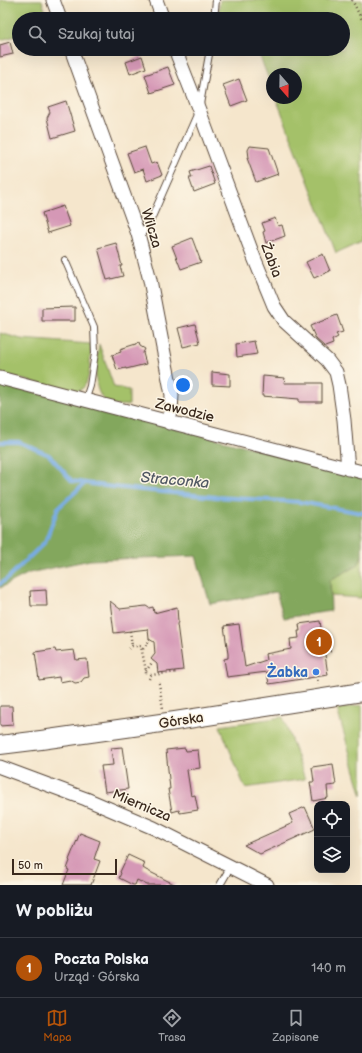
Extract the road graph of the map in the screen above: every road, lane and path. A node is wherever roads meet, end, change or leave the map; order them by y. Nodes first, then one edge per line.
1 (53, 0) edge
2 (156, 0) edge
3 (216, 0) edge
4 (352, 0) edge
5 (57, 12) edge
6 (160, 12) edge
7 (215, 12) edge
8 (362, 20) edge
9 (74, 56) edge
10 (178, 56) edge
11 (209, 56) edge
12 (199, 110) junction
13 (138, 234) junction
14 (65, 260) dead end
15 (0, 378) edge
16 (85, 401) junction
17 (169, 423) junction
18 (348, 469) junction
19 (362, 472) edge
20 (130, 631) dead end
21 (150, 640) dead end
22 (324, 641) dead end
23 (132, 646) junction
24 (129, 649) dead end
25 (143, 649) junction
26 (331, 651) dead end
27 (153, 661) dead end
28 (146, 671) junction
29 (178, 672) dead end
30 (146, 676) dead end
31 (148, 678) dead end
32 (159, 683) dead end
33 (362, 692) edge
34 (163, 709) dead end
35 (0, 745) edge
36 (0, 767) edge
37 (231, 866) junction
38 (220, 885) edge
39 (267, 885) edge

1 - 5 street
2 - 6 street
3 - 7 lane
4 - 8 path
9 - 13 street, Wilcza
10 - 12 street, Żabia
11 - 12 lane
12 - 13 lane
12 - 18 street, Żabia
13 - 17 street, Wilcza
14 - 16 lane
15 - 16 street, Zawodzie
16 - 17 street, Zawodzie
17 - 18 street, Zawodzie
18 - 19 street, Zawodzie
20 - 23 path
21 - 25 path
22 - 26 path
23 - 24 path
23 - 25 path
25 - 28 path
27 - 28 path
28 - 30 path
29 - 31 path
32 - 34 path
33 - 35 street, Górska
36 - 37 street, Miernicza
37 - 38 lane
37 - 39 street, Miernicza

